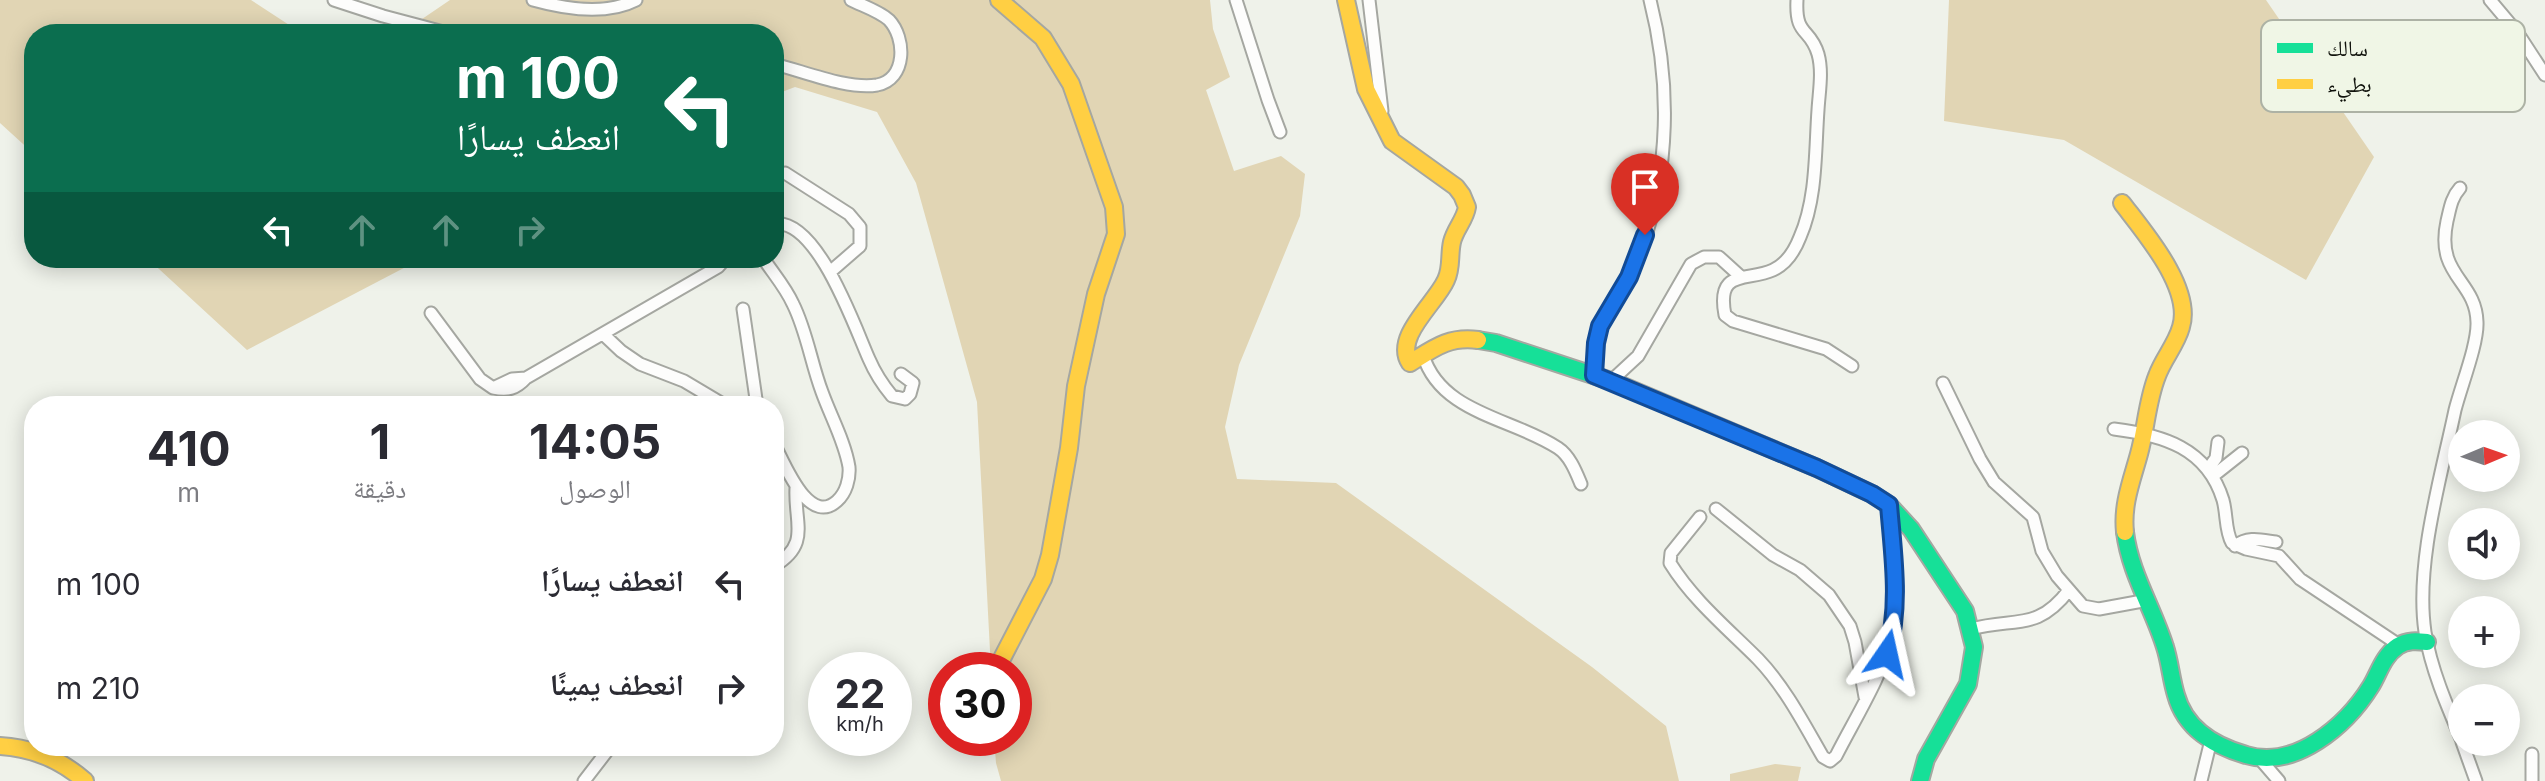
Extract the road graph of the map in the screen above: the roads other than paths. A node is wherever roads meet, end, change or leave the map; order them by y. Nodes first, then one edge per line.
1 (334, 0) edge
2 (533, 0) edge
3 (636, 0) edge
4 (851, 0) edge
5 (999, 0) edge
6 (1236, 0) edge
7 (1346, 0) edge
8 (1369, 0) edge
9 (1650, 0) edge
10 (1797, 0) edge
11 (2490, 0) edge
12 (2507, 20) edge
13 (413, 24) edge
14 (2525, 44) edge
15 (784, 66) edge
16 (2545, 75) edge
17 (1383, 123) junction
18 (1280, 132) dead end
19 (785, 173) dead end
20 (2460, 188) dead end
21 (2122, 203) dead end
22 (784, 223) edge
23 (716, 268) edge
24 (770, 268) edge
25 (830, 272) junction
26 (1740, 276) junction
27 (743, 309) dead end
28 (431, 313) dead end
29 (603, 334) junction
30 (1423, 355) junction
31 (1852, 366) dead end
32 (901, 374) dead end
33 (1594, 375) junction
34 (1611, 381) junction
35 (1943, 383) dead end
36 (709, 396) edge
37 (756, 396) edge
38 (2114, 429) dead end
39 (2144, 434) junction
40 (2218, 442) dead end
41 (2242, 453) dead end
42 (784, 464) edge
43 (2211, 473) junction
44 (1581, 484) dead end
45 (796, 488) junction
46 (1889, 505) junction
47 (1716, 509) dead end
48 (1700, 517) dead end
49 (2276, 542) dead end
50 (2235, 546) junction
51 (784, 559) edge
52 (2069, 590) junction
53 (2148, 600) junction
54 (1971, 629) junction
55 (2427, 642) junction
56 (2399, 645) junction
57 (1005, 652) edge
58 (1865, 698) junction
59 (2448, 706) edge
60 (2211, 740) junction
61 (0, 746) edge
62 (24, 748) edge
63 (2532, 754) dead end
64 (48, 756) edge
65 (603, 756) edge
66 (2467, 756) edge
67 (2260, 759) junction
68 (80, 778) edge
69 (584, 781) edge
70 (1920, 781) edge
71 (2201, 781) edge
72 (2279, 781) edge
73 (2476, 781) edge
74 (2532, 781) edge

1 - 13 street
2 - 3 street
4 - 15 street
5 - 57 street
6 - 18 street
7 - 17 street
8 - 17 street
9 - 33 street
10 - 26 street
11 - 12 street
14 - 16 street
17 - 30 street
19 - 25 street
20 - 55 street
21 - 39 street
22 - 25 street
23 - 29 street
24 - 45 street
25 - 32 street
26 - 31 street
26 - 34 street
27 - 37 street
28 - 29 street
29 - 36 street
30 - 33 street
30 - 44 street
33 - 34 street
34 - 46 street
35 - 52 street
38 - 39 street
39 - 43 street
39 - 53 street
40 - 43 street
41 - 43 street
42 - 45 street
43 - 50 street
45 - 51 street
46 - 54 street
46 - 58 street
47 - 58 street
48 - 58 street
49 - 50 street
50 - 56 street
52 - 53 street
52 - 54 street
53 - 60 street
54 - 70 street
55 - 56 street
55 - 59 street
56 - 67 street
60 - 67 street
60 - 71 street
61 - 62 street
63 - 74 street
64 - 68 street
65 - 69 street
66 - 73 street
67 - 72 street

